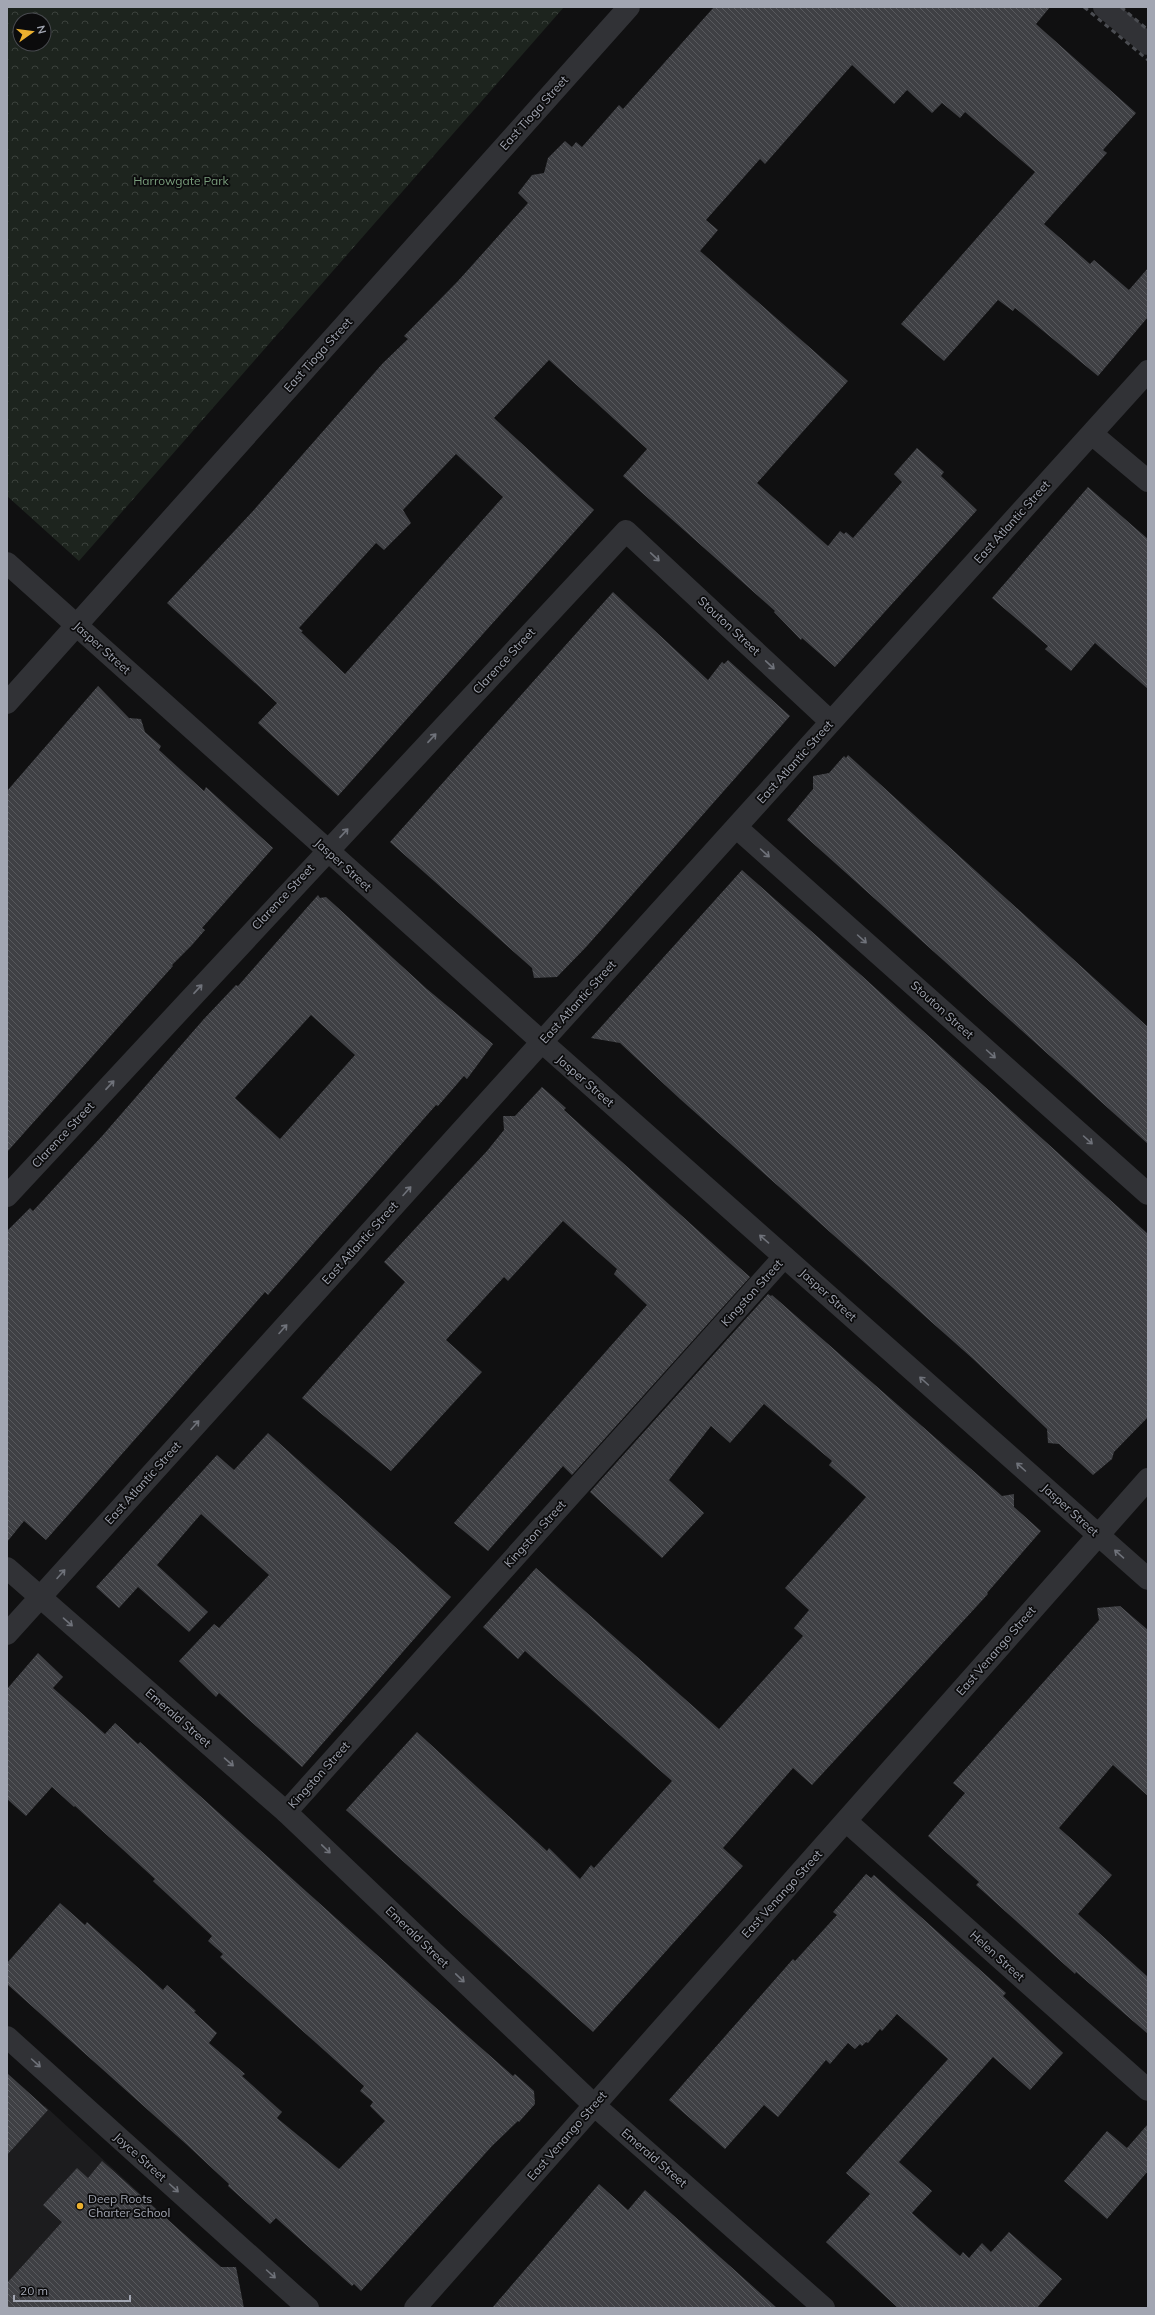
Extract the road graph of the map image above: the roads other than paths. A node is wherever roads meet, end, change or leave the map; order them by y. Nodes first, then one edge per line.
1 (629, 7) edge
2 (1104, 7) edge
3 (1148, 44) edge
4 (1148, 371) edge
5 (1092, 434) junction
6 (1148, 481) edge
7 (626, 531) joint
8 (7, 563) edge
9 (77, 626) junction
10 (7, 703) edge
11 (831, 722) junction
12 (736, 827) junction
13 (327, 850) junction
14 (542, 1042) junction
15 (1148, 1194) edge
16 (7, 1196) edge
17 (784, 1257) junction
18 (1148, 1479) edge
19 (1098, 1536) junction
20 (7, 1568) edge
21 (1148, 1579) edge
22 (40, 1598) junction
23 (7, 1634) edge
24 (286, 1812) junction
25 (846, 1821) junction
26 (7, 2037) edge
27 (1148, 2090) edge
28 (594, 2105) junction
29 (308, 2308) edge
30 (415, 2308) edge
31 (824, 2308) edge

1 - 9 street, East Tioga Street
2 - 3 street
4 - 5 street, East Atlantic Street
5 - 6 street
5 - 11 street, East Atlantic Street
7 -> 11 street, Stouton Street
13 -> 7 street, Clarence Street
8 - 9 street, Jasper Street
9 - 10 street, East Tioga Street
9 - 13 street, Jasper Street
11 - 12 street, East Atlantic Street
12 - 14 street, East Atlantic Street
12 -> 15 street, Stouton Street
13 - 14 street, Jasper Street
16 -> 13 street, Clarence Street
17 -> 14 street, Jasper Street
22 -> 14 street, East Atlantic Street
19 -> 17 street, Jasper Street
17 - 24 street, Kingston Street
18 - 19 street, East Venango Street
21 -> 19 street, Jasper Street
19 - 25 street, East Venango Street
20 - 22 street, Emerald Street
22 - 23 street, East Atlantic Street
22 -> 24 street, Emerald Street
24 -> 28 street, Emerald Street
25 - 27 street, Helen Street
25 - 28 street, East Venango Street
26 -> 29 street, Joyce Street
28 - 30 street, East Venango Street
28 - 31 street, Emerald Street

